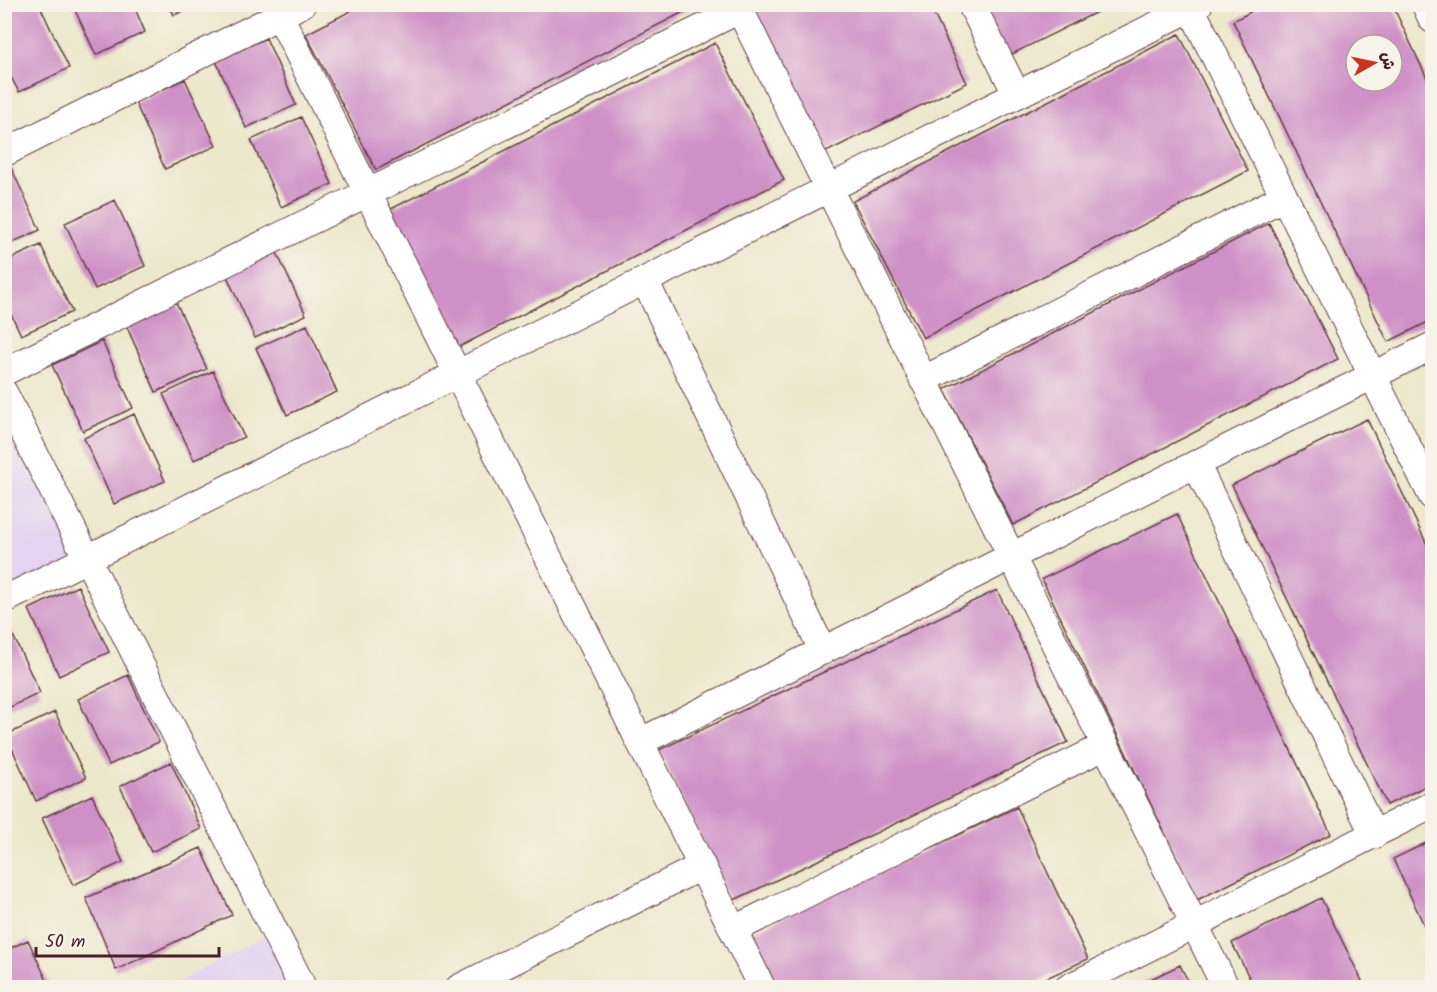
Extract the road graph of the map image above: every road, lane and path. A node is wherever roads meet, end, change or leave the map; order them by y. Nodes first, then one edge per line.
1 (971, 4) edge
2 (1425, 4) edge
3 (1193, 6) edge
4 (738, 7) edge
5 (285, 8) edge
6 (1432, 19) edge
7 (1017, 95) junction
8 (4, 153) edge
9 (829, 189) junction
10 (368, 193) junction
11 (1284, 197) junction
12 (645, 281) junction
13 (1432, 346) edge
14 (4, 372) edge
15 (457, 374) junction
16 (1373, 376) junction
17 (923, 380) junction
18 (4, 393) edge
19 (1196, 464) junction
20 (1432, 496) edge
21 (1012, 557) junction
22 (88, 559) junction
23 (4, 600) edge
24 (823, 651) junction
25 (640, 742) junction
26 (1105, 746) junction
27 (1432, 806) edge
28 (1374, 835) junction
29 (702, 866) junction
30 (1194, 925) junction
31 (733, 930) junction
32 (303, 987) edge
33 (459, 987) edge
34 (762, 987) edge
35 (1068, 987) edge
36 (1226, 987) edge

1 - 7 street
2 - 6 street
3 - 7 street
3 - 11 street
4 - 9 street
4 - 10 street
5 - 8 street
5 - 10 street
7 - 9 street
9 - 12 street
9 - 17 street
10 - 14 street
10 - 15 street
11 - 16 street
11 - 17 street
12 - 15 street
12 - 24 street
13 - 16 street
15 - 22 street
15 - 25 street
16 - 19 street
16 - 20 street
17 - 21 street
18 - 22 street
19 - 21 street
19 - 28 street
21 - 24 street
21 - 26 street
22 - 23 street
22 - 32 street
24 - 25 street
25 - 29 street
26 - 30 street
26 - 31 street
27 - 28 street
28 - 30 street
29 - 31 street
29 - 33 street
30 - 35 street
30 - 36 street
31 - 34 street

